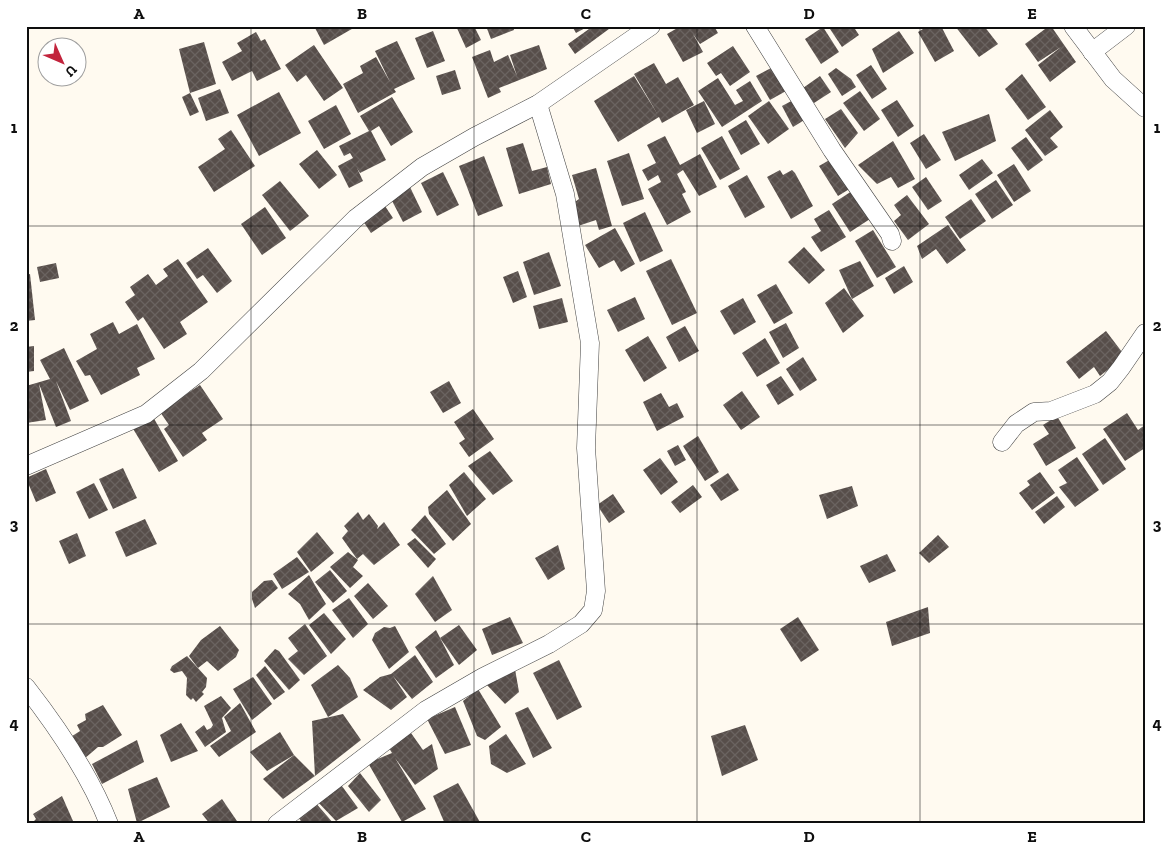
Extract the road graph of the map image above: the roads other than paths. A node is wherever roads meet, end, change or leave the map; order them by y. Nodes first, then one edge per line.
1 (650, 26) edge
2 (755, 26) edge
3 (1073, 26) edge
4 (1126, 26) edge
5 (1092, 52) junction
6 (538, 104) junction
7 (1145, 108) edge
8 (892, 241) dead end
9 (1145, 333) edge
10 (1002, 442) dead end
11 (26, 466) edge
12 (26, 687) edge
13 (109, 824) edge
14 (277, 824) edge

1 - 6 street
2 - 8 street
3 - 5 street
4 - 5 street
5 - 7 street
6 - 11 street
6 - 14 street
9 - 10 street
12 - 13 street

